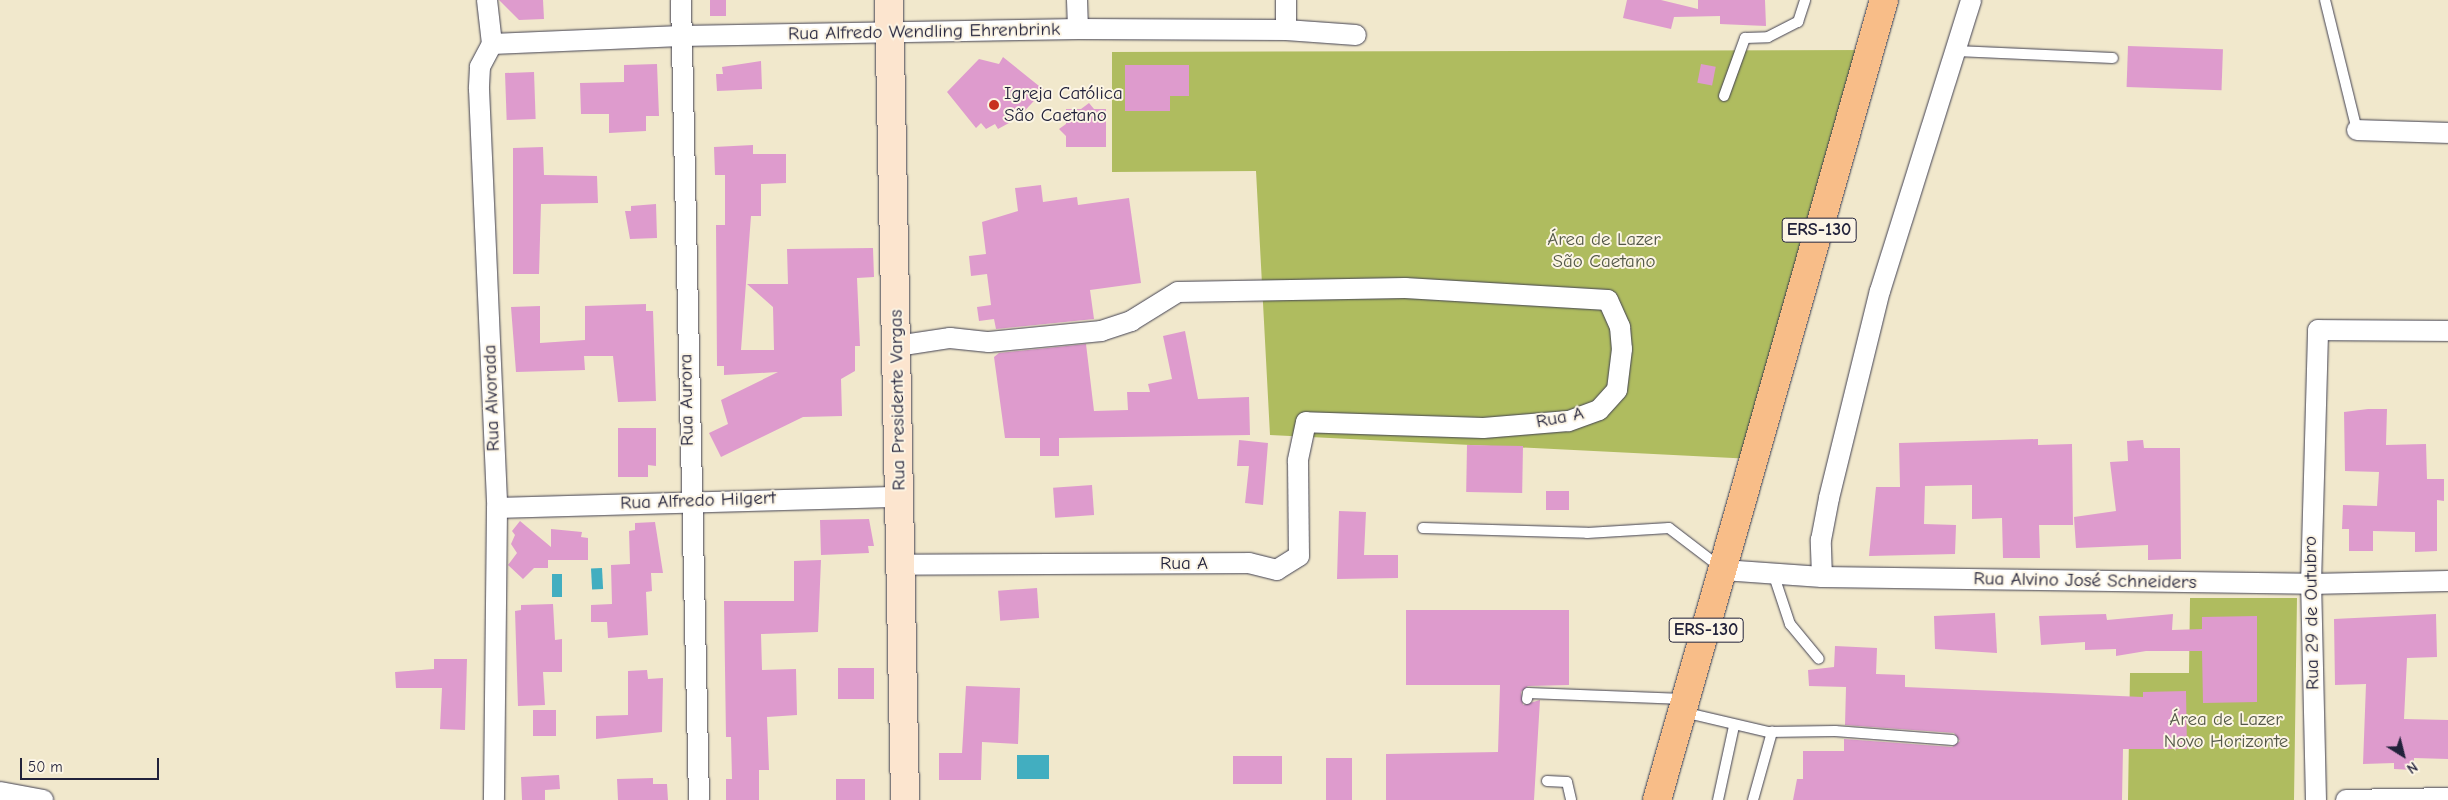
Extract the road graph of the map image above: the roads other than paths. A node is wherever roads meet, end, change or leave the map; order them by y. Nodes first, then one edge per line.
1 (487, 0) edge
2 (681, 0) edge
3 (889, 0) edge
4 (1077, 0) edge
5 (1286, 0) edge
6 (1806, 0) edge
7 (1884, 0) edge
8 (1971, 0) edge
9 (2325, 0) edge
10 (1078, 29) junction
11 (1286, 30) junction
12 (891, 32) junction
13 (1356, 35) dead end
14 (681, 36) junction
15 (492, 44) junction
16 (1956, 52) junction
17 (2113, 58) dead end
18 (1724, 96) dead end
19 (2357, 130) joint
20 (2448, 133) edge
21 (2448, 331) edge
22 (897, 346) junction
23 (900, 496) junction
24 (689, 501) junction
25 (497, 508) junction
26 (1423, 528) dead end
27 (901, 565) junction
28 (1723, 570) junction
29 (1774, 573) junction
30 (1822, 577) junction
31 (2448, 581) edge
32 (2311, 584) junction
33 (1819, 659) dead end
34 (1527, 699) dead end
35 (1684, 705) junction
36 (1734, 726) junction
37 (1772, 732) junction
38 (1953, 740) dead end
39 (1547, 781) dead end
40 (0, 792) edge
41 (2448, 798) edge
42 (44, 800) edge
43 (494, 800) edge
44 (699, 800) edge
45 (906, 800) edge
46 (1571, 800) edge
47 (1657, 800) edge
48 (1718, 800) edge
49 (1753, 800) edge
50 (2316, 800) edge
51 (2346, 800) edge

1 - 15 street
2 - 14 street, Rua Aurora
3 - 12 main road, Rua Presidente Vargas
4 - 10 street
5 - 11 street
6 - 18 lane
7 - 28 main road, ERS-130
8 - 16 street
9 - 19 lane
10 - 11 street, Rua Alfredo Wendling Ehrenbrink
10 - 12 street, Rua Alfredo Wendling Ehrenbrink
11 - 13 street, Rua Alfredo Wendling Ehrenbrink
12 - 14 street, Rua Alfredo Wendling Ehrenbrink
12 - 22 main road, Rua Presidente Vargas
14 - 15 street, Rua Alfredo Wendling Ehrenbrink
14 - 24 street, Rua Aurora
15 - 25 street, Rua Alvorada
16 - 17 lane
16 - 30 street
19 - 20 street
21 - 32 street, Rua 29 de Outubro
22 - 23 main road, Rua Presidente Vargas
22 - 27 street, Rua A
23 - 24 street, Rua Alfredo Hilgert
23 - 27 main road, Rua Presidente Vargas
24 - 25 street, Rua Alfredo Hilgert
24 - 44 street, Rua Aurora
25 - 43 street, Rua Alvorada
26 - 28 lane
27 - 45 main road, Rua Presidente Vargas
28 - 29 street, Rua Alvino José Schneiders
28 - 35 main road, ERS-130
29 - 30 street, Rua Alvino José Schneiders
29 - 33 lane
30 - 32 street, Rua Alvino José Schneiders
31 - 32 street, Rua Alvino José Schneiders
32 - 50 street, Rua 29 de Outubro
34 - 35 lane
35 - 36 lane
35 - 47 main road, ERS-130
36 - 37 lane
36 - 48 lane
37 - 38 lane
37 - 49 lane
39 - 46 lane
40 - 42 street
41 - 51 street

